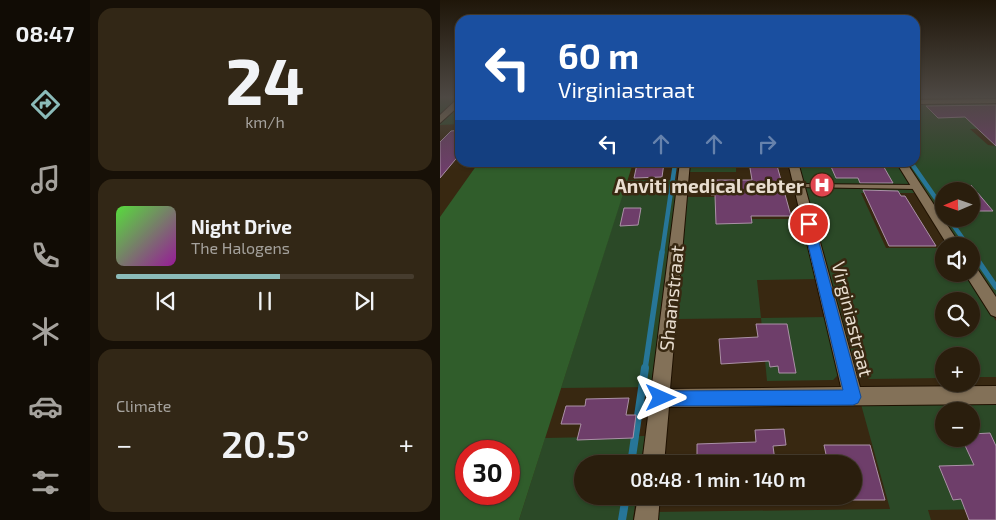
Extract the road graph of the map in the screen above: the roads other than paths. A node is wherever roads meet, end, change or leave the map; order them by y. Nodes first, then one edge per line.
1 (685, 167) edge
2 (794, 167) edge
3 (904, 167) edge
4 (799, 186) junction
5 (917, 186) junction
6 (949, 237) edge
7 (978, 282) edge
8 (996, 310) edge
9 (996, 395) edge
10 (853, 397) junction
11 (661, 398) junction
12 (654, 455) edge
13 (648, 505) edge
14 (646, 520) edge

1 - 11 street, Shaanstraat
2 - 4 street, Virginiastraat
3 - 5 street
4 - 5 lane
4 - 10 street, Virginiastraat
5 - 6 street
7 - 8 street
9 - 10 street
10 - 11 street
11 - 12 street, Shaanstraat
13 - 14 street

